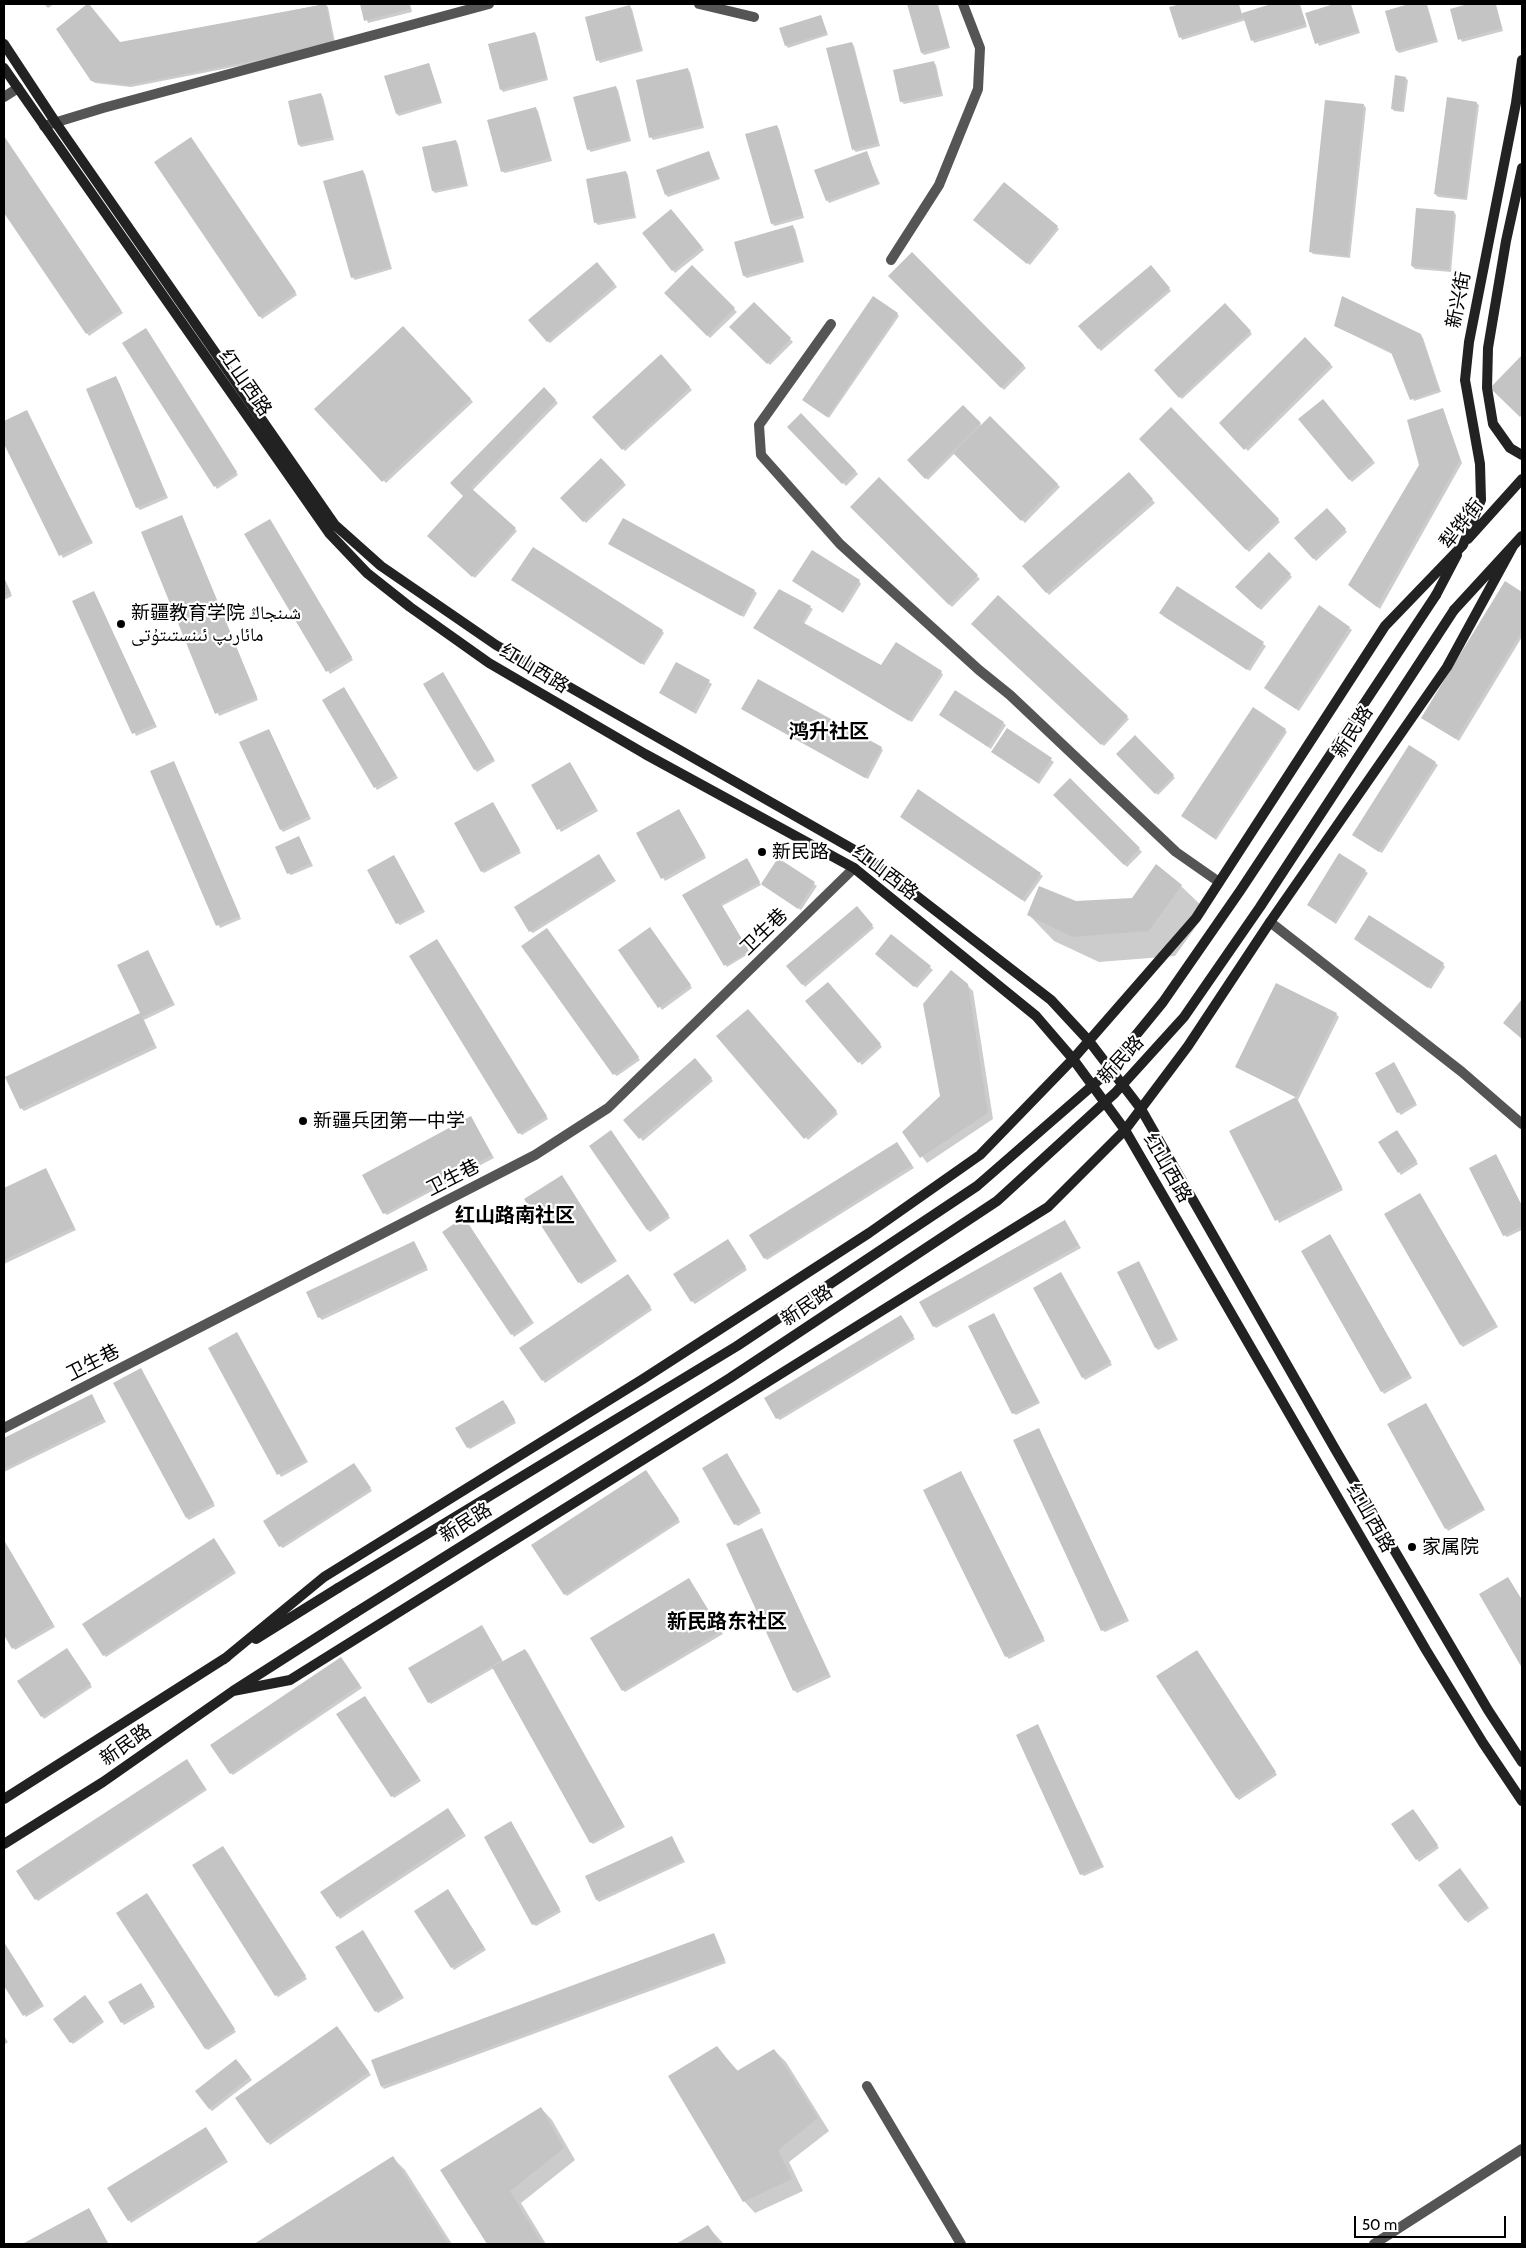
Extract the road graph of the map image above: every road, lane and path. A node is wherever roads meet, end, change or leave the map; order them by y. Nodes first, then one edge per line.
1 (489, 4) edge
2 (699, 4) edge
3 (962, 4) edge
4 (754, 17) dead end
5 (4, 44) edge
6 (1522, 60) edge
7 (4, 68) edge
8 (18, 88) junction
9 (4, 97) edge
10 (56, 123) junction
11 (44, 126) junction
12 (1522, 168) edge
13 (890, 260) dead end
14 (831, 324) dead end
15 (1522, 455) edge
16 (1522, 479) edge
17 (1522, 536) edge
18 (1463, 545) junction
19 (1513, 546) junction
20 (1436, 595) joint
21 (854, 868) junction
22 (1219, 882) junction
23 (1270, 922) junction
24 (1089, 1041) junction
25 (1073, 1059) junction
26 (1141, 1109) junction
27 (1522, 1124) edge
28 (1125, 1130) junction
29 (4, 1428) edge
30 (223, 1660) junction
31 (233, 1691) junction
32 (1522, 1762) edge
33 (4, 1799) edge
34 (1522, 1801) edge
35 (4, 1844) edge
36 (867, 2086) dead end
37 (1522, 2149) edge
38 (961, 2244) edge
39 (1374, 2244) edge

1 - 10 street
2 - 4 street
3 - 13 street
5 - 10 main road, 红山西路
6 - 18 main road, 新兴街
7 - 8 main road, 红山西路
8 - 9 street
8 - 11 main road, 红山西路
10 - 11 street
10 - 24 main road, 红山西路
11 - 21 main road, 红山西路
12 - 15 main road, 新兴街
14 - 22 street
16 - 18 main road, 犁铧街
17 - 19 main road
18 - 20 main road, 犁铧街
18 - 22 main road
19 - 23 main road
19 - 31 main road, 新民路, bridge
20 - 30 main road, 新民路, bridge
21 - 25 main road, 红山西路
21 - 29 street, 卫生巷
22 - 24 main road
23 - 26 main road
23 - 27 street
24 - 25 main road
24 - 26 main road, 红山西路
25 - 28 main road, 红山西路
25 - 30 main road
26 - 28 main road
26 - 32 main road, 红山西路
28 - 31 main road
28 - 34 main road, 红山西路
30 - 33 main road, 新民路
31 - 35 main road, 新民路
36 - 38 street
37 - 39 street

